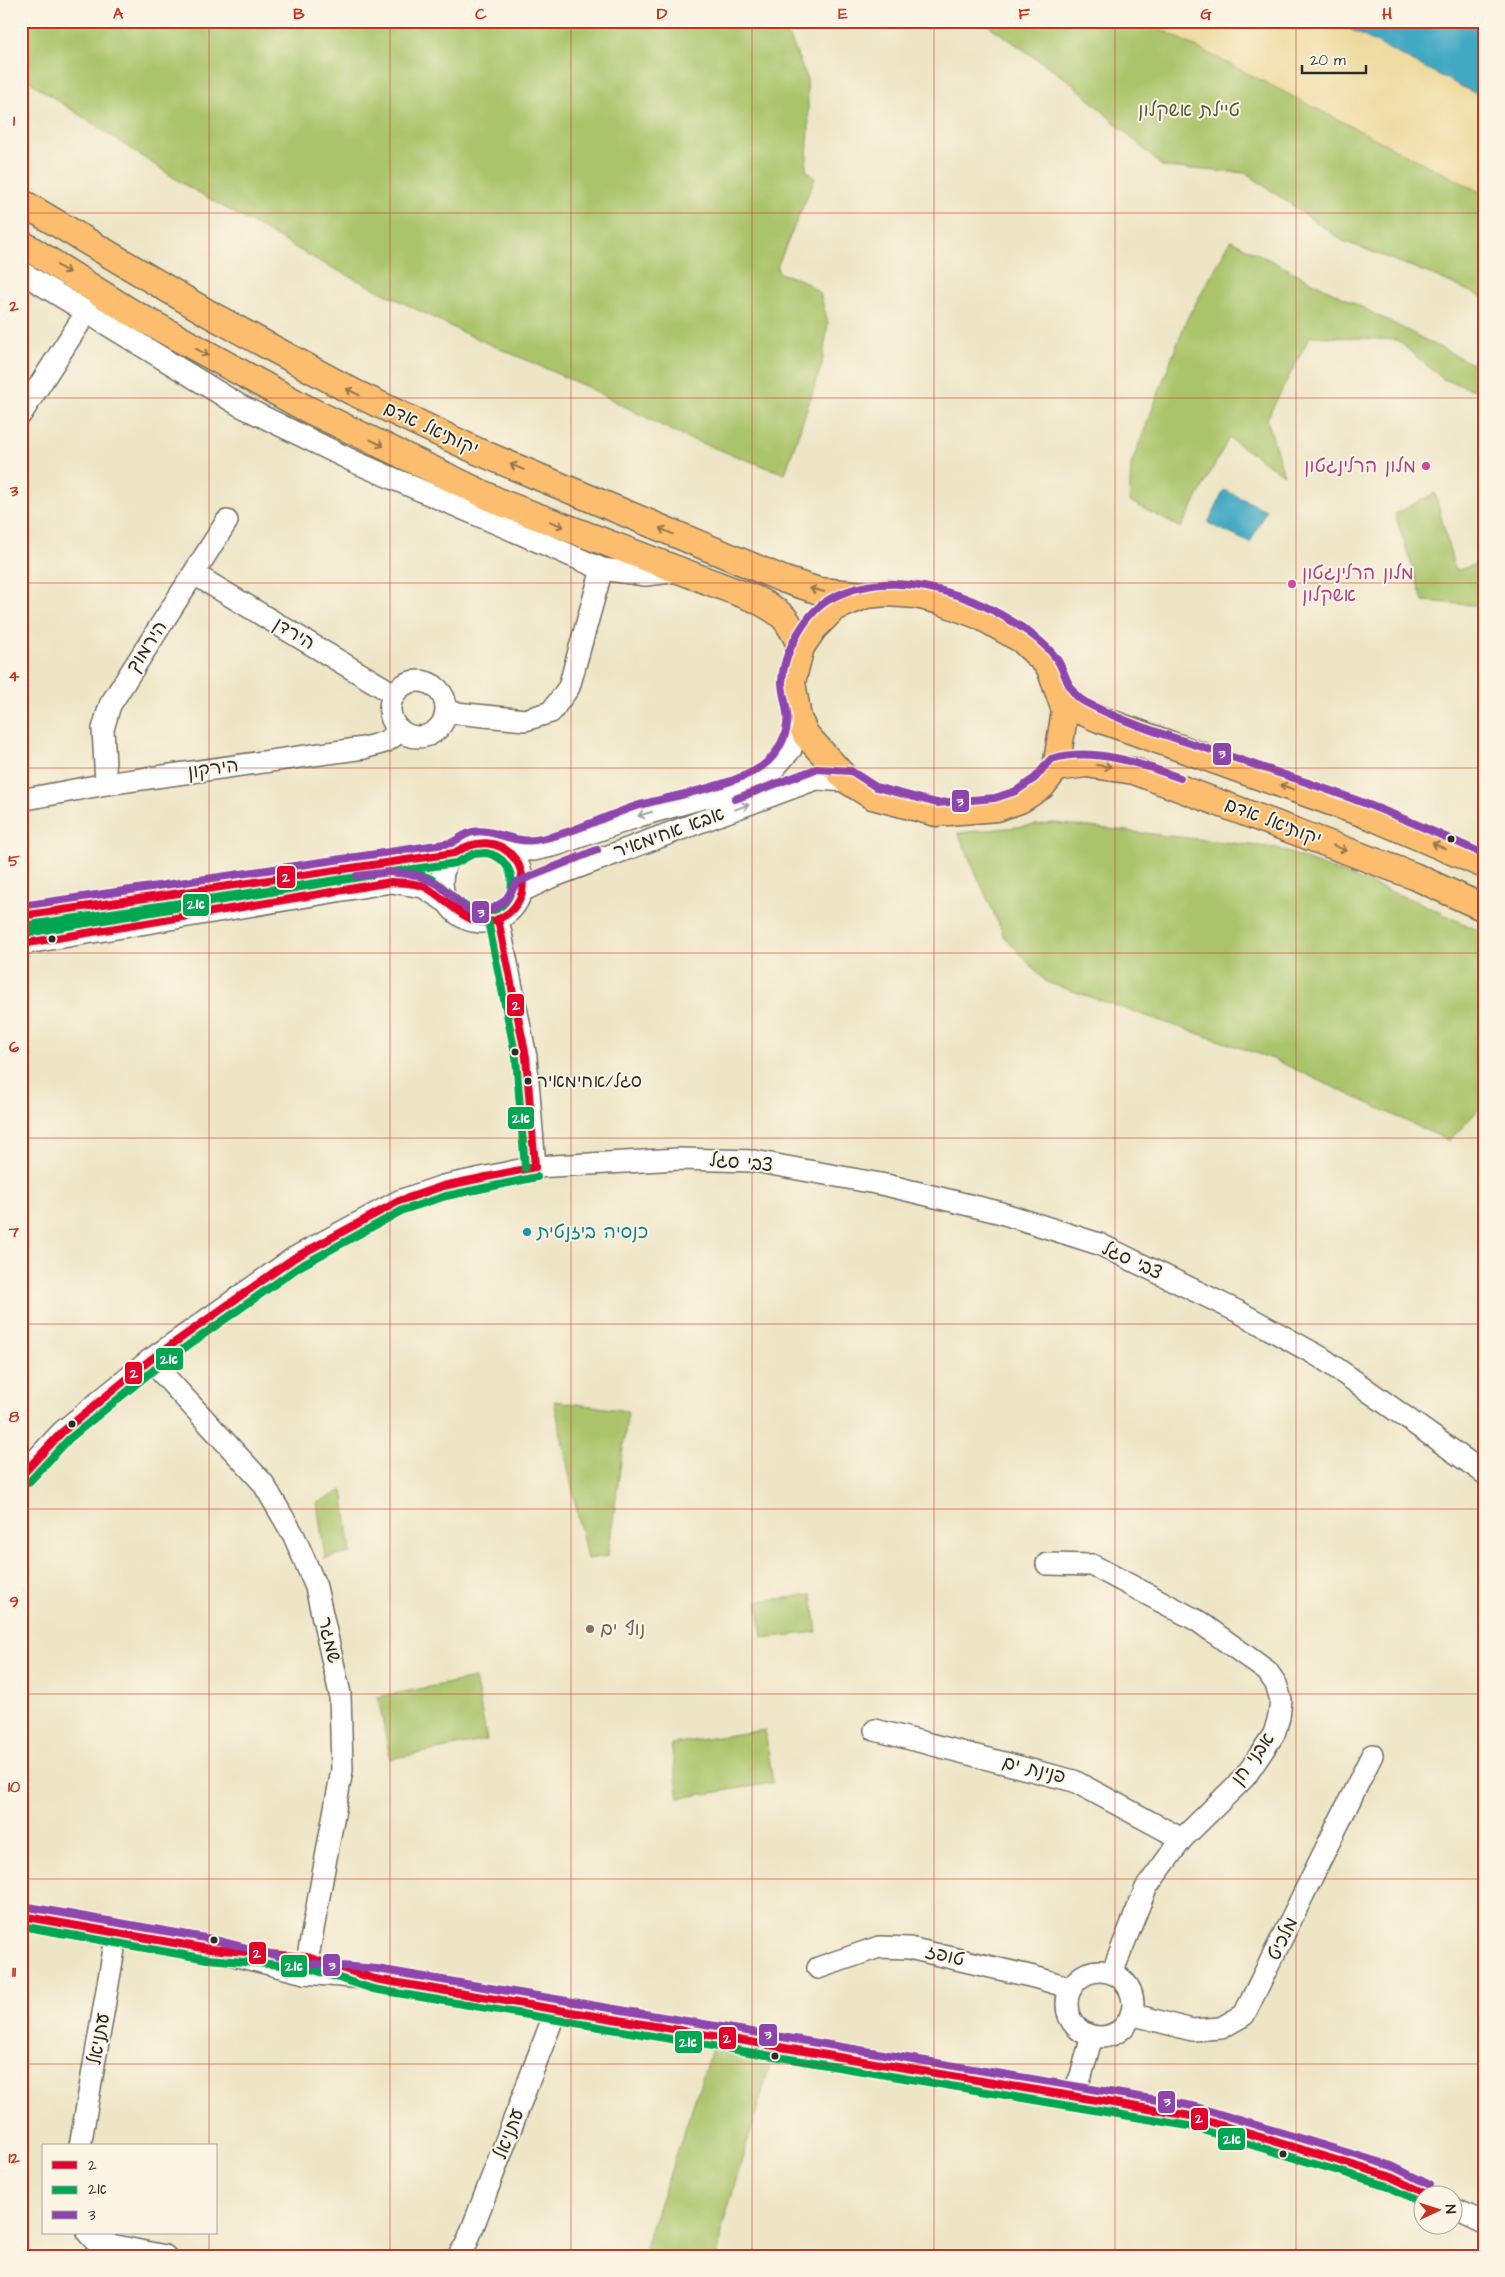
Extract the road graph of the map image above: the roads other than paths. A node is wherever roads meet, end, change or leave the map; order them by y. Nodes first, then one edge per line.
1 (21, 202) edge
2 (21, 243) edge
3 (21, 272) edge
4 (86, 313) junction
5 (21, 414) edge
6 (227, 521) dead end
7 (602, 569) junction
8 (680, 571) junction
9 (194, 574) junction
10 (866, 595) junction
11 (801, 648) junction
12 (1060, 692) junction
13 (394, 694) junction
14 (446, 712) junction
15 (798, 718) junction
16 (401, 731) junction
17 (1056, 768) junction
18 (848, 781) junction
19 (106, 784) junction
20 (21, 800) edge
21 (506, 849) junction
22 (454, 853) junction
23 (1484, 865) edge
24 (522, 891) junction
25 (448, 903) junction
26 (1484, 908) edge
27 (21, 916) edge
28 (498, 920) junction
29 (21, 944) edge
30 (535, 1167) junction
31 (150, 1360) junction
32 (1484, 1473) edge
33 (21, 1476) edge
34 (1047, 1564) dead end
35 (875, 1730) dead end
36 (1372, 1755) dead end
37 (1182, 1839) junction
38 (21, 1916) edge
39 (117, 1932) junction
40 (306, 1965) junction
41 (818, 1968) dead end
42 (1112, 1973) junction
43 (1071, 1988) junction
44 (556, 2010) junction
45 (1132, 2014) junction
46 (1092, 2036) junction
47 (1072, 2095) junction
48 (80, 2144) edge
49 (1412, 2187) edge
50 (1462, 2213) edge
51 (1484, 2223) edge
52 (89, 2234) edge
53 (165, 2256) edge
54 (458, 2256) edge

10 -> 1 main road, יקותיאל אדם
2 -> 8 main road, יקותיאל אדם
3 - 4 street
4 - 5 street
4 - 7 street
6 - 9 street, הירמוך
7 - 8 street
7 - 14 street
8 - 11 main road, יקותיאל אדם
9 - 13 street, הירדן
9 - 19 street, הירמוך
10 - 11 main road
10 - 12 main road
11 - 15 main road
12 - 17 main road
23 -> 12 main road, יקותיאל אדם
13 - 14 street
13 - 16 street
14 - 16 street
15 - 18 main road
15 -> 21 street, אבא אחימאיר
16 - 19 street, הירקון
17 - 18 main road
17 -> 26 main road, יקותיאל אדם
24 -> 18 street, אבא אחימאיר
19 - 20 street, הירקון
21 - 22 street
21 - 24 street
22 - 25 street
22 - 27 street
24 - 28 street
25 - 28 street
25 - 29 street
28 - 30 street
30 - 31 street, צבי סגל
30 - 32 street, צבי סגל
31 - 33 street, צבי סגל
31 - 40 street, שמגר
34 - 37 street, אבני חן
35 - 37 street, פנינת ים
36 - 45 street, מלכיט
37 - 42 street, אבני חן
38 - 39 street
39 - 40 street
39 - 48 street, עתניאל
40 - 44 street
41 - 43 street, טופז
42 - 43 street
42 - 45 street
43 - 46 street
44 - 47 street
44 - 54 street, עתניאל
45 - 46 street
46 - 47 street
47 - 49 street
50 - 51 street
52 - 53 street

